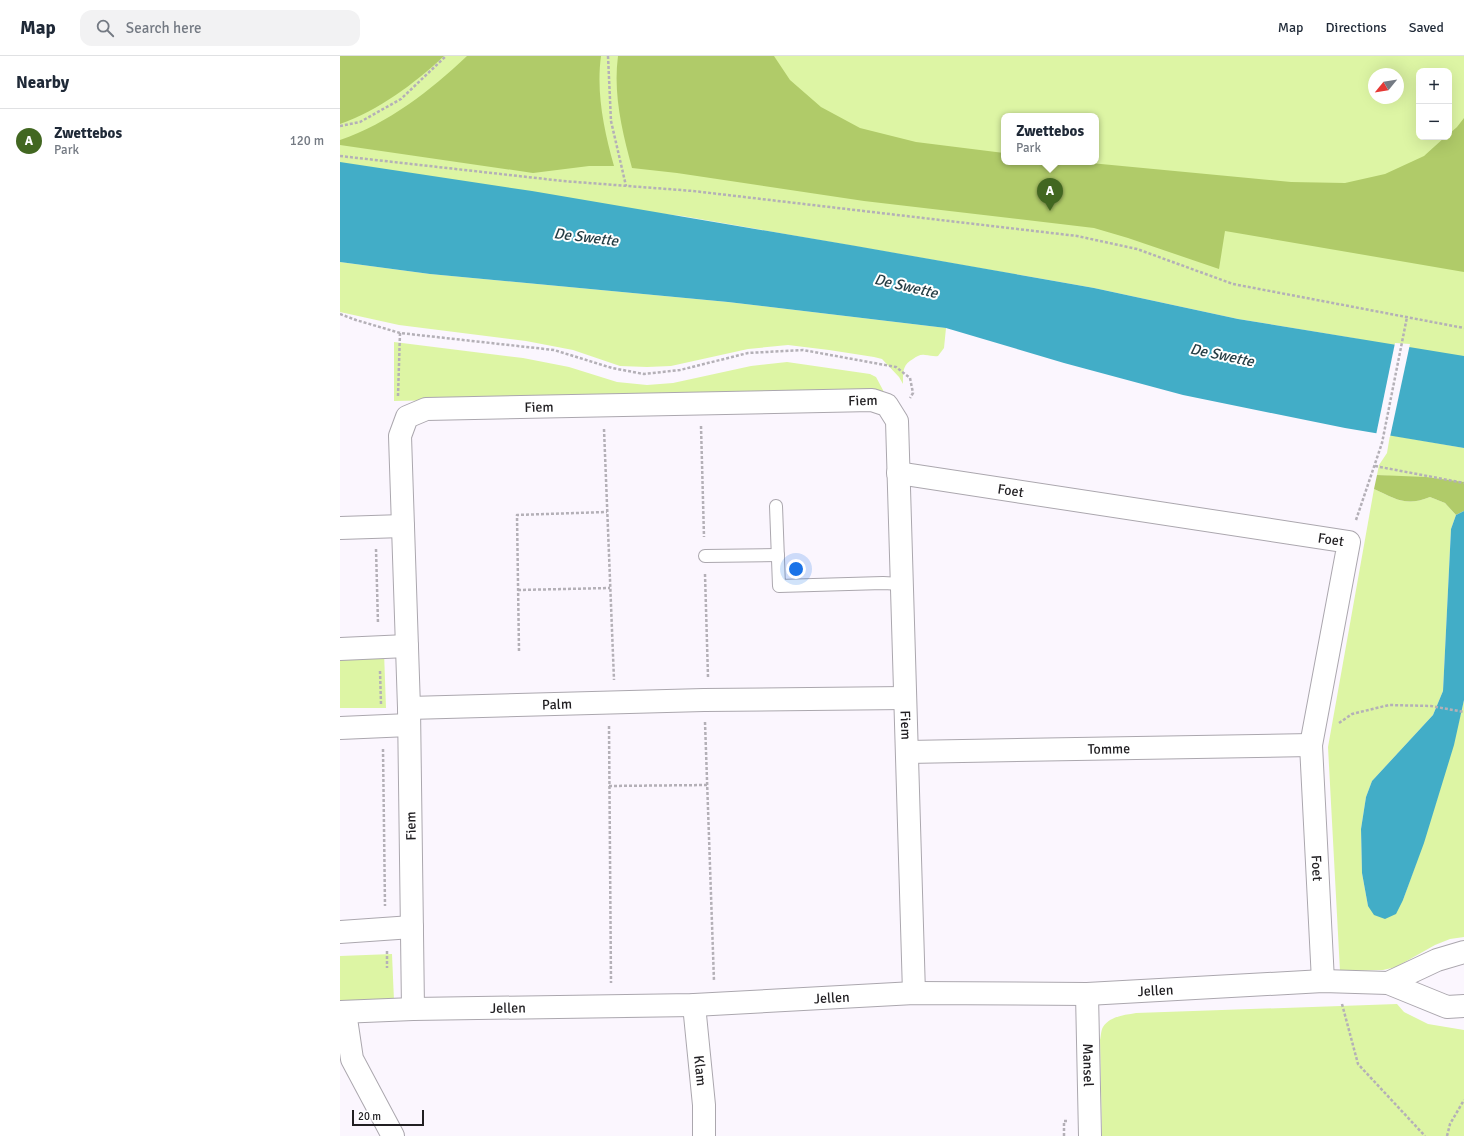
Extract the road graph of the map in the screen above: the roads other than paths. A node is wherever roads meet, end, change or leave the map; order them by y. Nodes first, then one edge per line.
1 (898, 473) junction
2 (776, 506) dead end
3 (403, 526) junction
4 (340, 528) edge
5 (778, 555) junction
6 (705, 556) dead end
7 (902, 584) junction
8 (407, 646) junction
9 (340, 649) edge
10 (905, 698) junction
11 (409, 716) junction
12 (340, 728) edge
13 (1311, 745) junction
14 (907, 752) junction
15 (412, 927) junction
16 (340, 932) edge
17 (1464, 952) edge
18 (1329, 982) junction
19 (1388, 983) junction
20 (914, 993) junction
21 (1087, 994) junction
22 (704, 1004) junction
23 (1464, 1006) edge
24 (413, 1009) junction
25 (343, 1012) edge
26 (393, 1136) edge
27 (704, 1136) edge
28 (1090, 1136) edge

1 - 3 street, Fiem
1 - 7 street, Fiem
1 - 13 street, Foet
2 - 5 lane
3 - 4 street
3 - 8 street, Fiem
5 - 6 lane
5 - 7 lane
7 - 10 street, Fiem
8 - 9 street
8 - 11 street, Fiem
10 - 11 street, Palm
10 - 14 street, Fiem
11 - 12 street
11 - 15 street, Fiem
13 - 14 street, Tomme
13 - 18 street, Foet
14 - 20 street, Fiem
15 - 16 street
15 - 24 street, Fiem
17 - 19 street
18 - 19 street, Jellen
18 - 21 street, Jellen
19 - 23 street
20 - 21 street, Jellen
20 - 22 street, Jellen
21 - 28 street, Mansel
22 - 24 street, Jellen
22 - 27 street, Klam
24 - 25 street, Jellen
25 - 26 street

